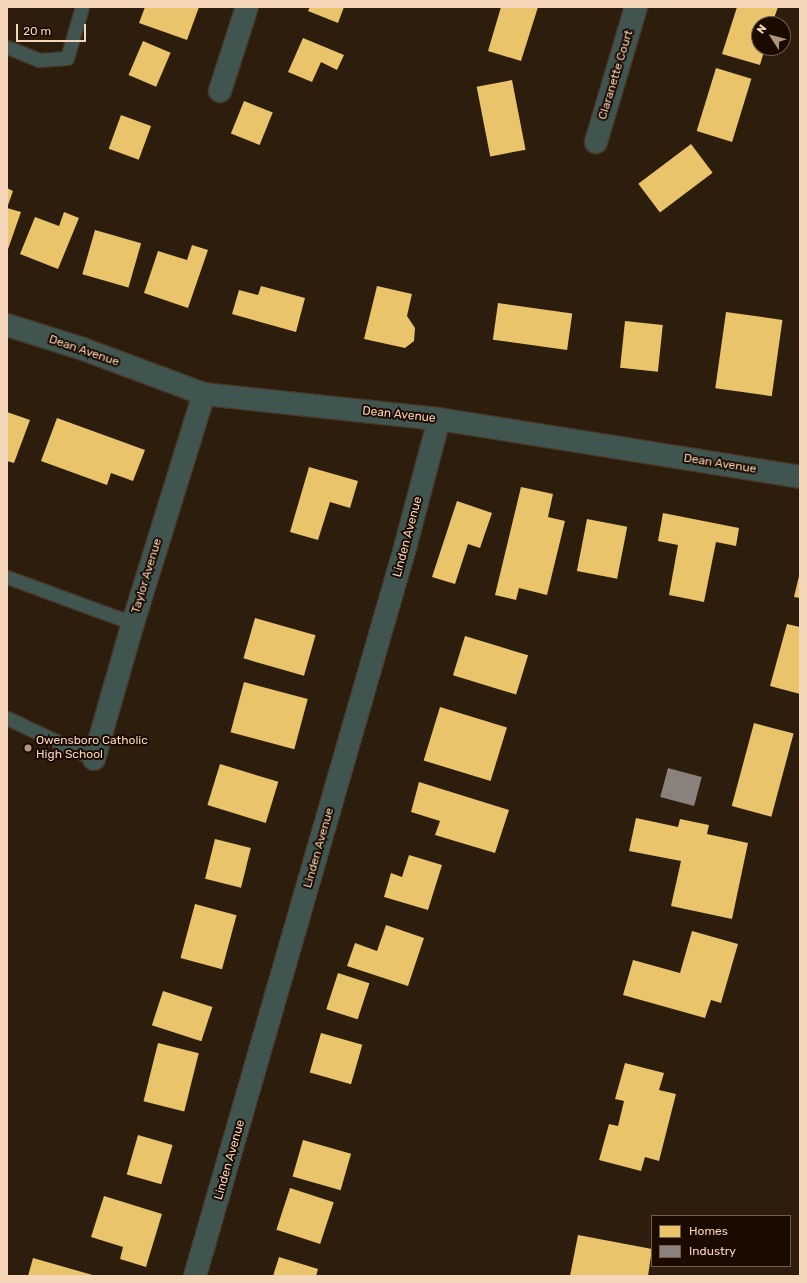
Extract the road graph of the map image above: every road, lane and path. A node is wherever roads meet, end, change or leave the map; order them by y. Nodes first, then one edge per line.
1 (82, 7) edge
2 (247, 7) edge
3 (636, 7) edge
4 (7, 47) edge
5 (220, 91) dead end
6 (596, 142) dead end
7 (7, 325) edge
8 (204, 394) junction
9 (439, 419) junction
10 (800, 477) edge
11 (7, 577) edge
12 (133, 623) junction
13 (7, 718) edge
14 (94, 759) joint
15 (195, 1276) edge

1 - 4 lane
2 - 5 street
3 - 6 street, Claranette Court
7 - 8 street, Dean Avenue
8 - 9 street, Dean Avenue
8 - 12 street, Taylor Avenue
9 - 10 street, Dean Avenue
9 - 15 street, Linden Avenue
11 - 12 lane
12 - 14 street, Taylor Avenue
13 - 14 lane

